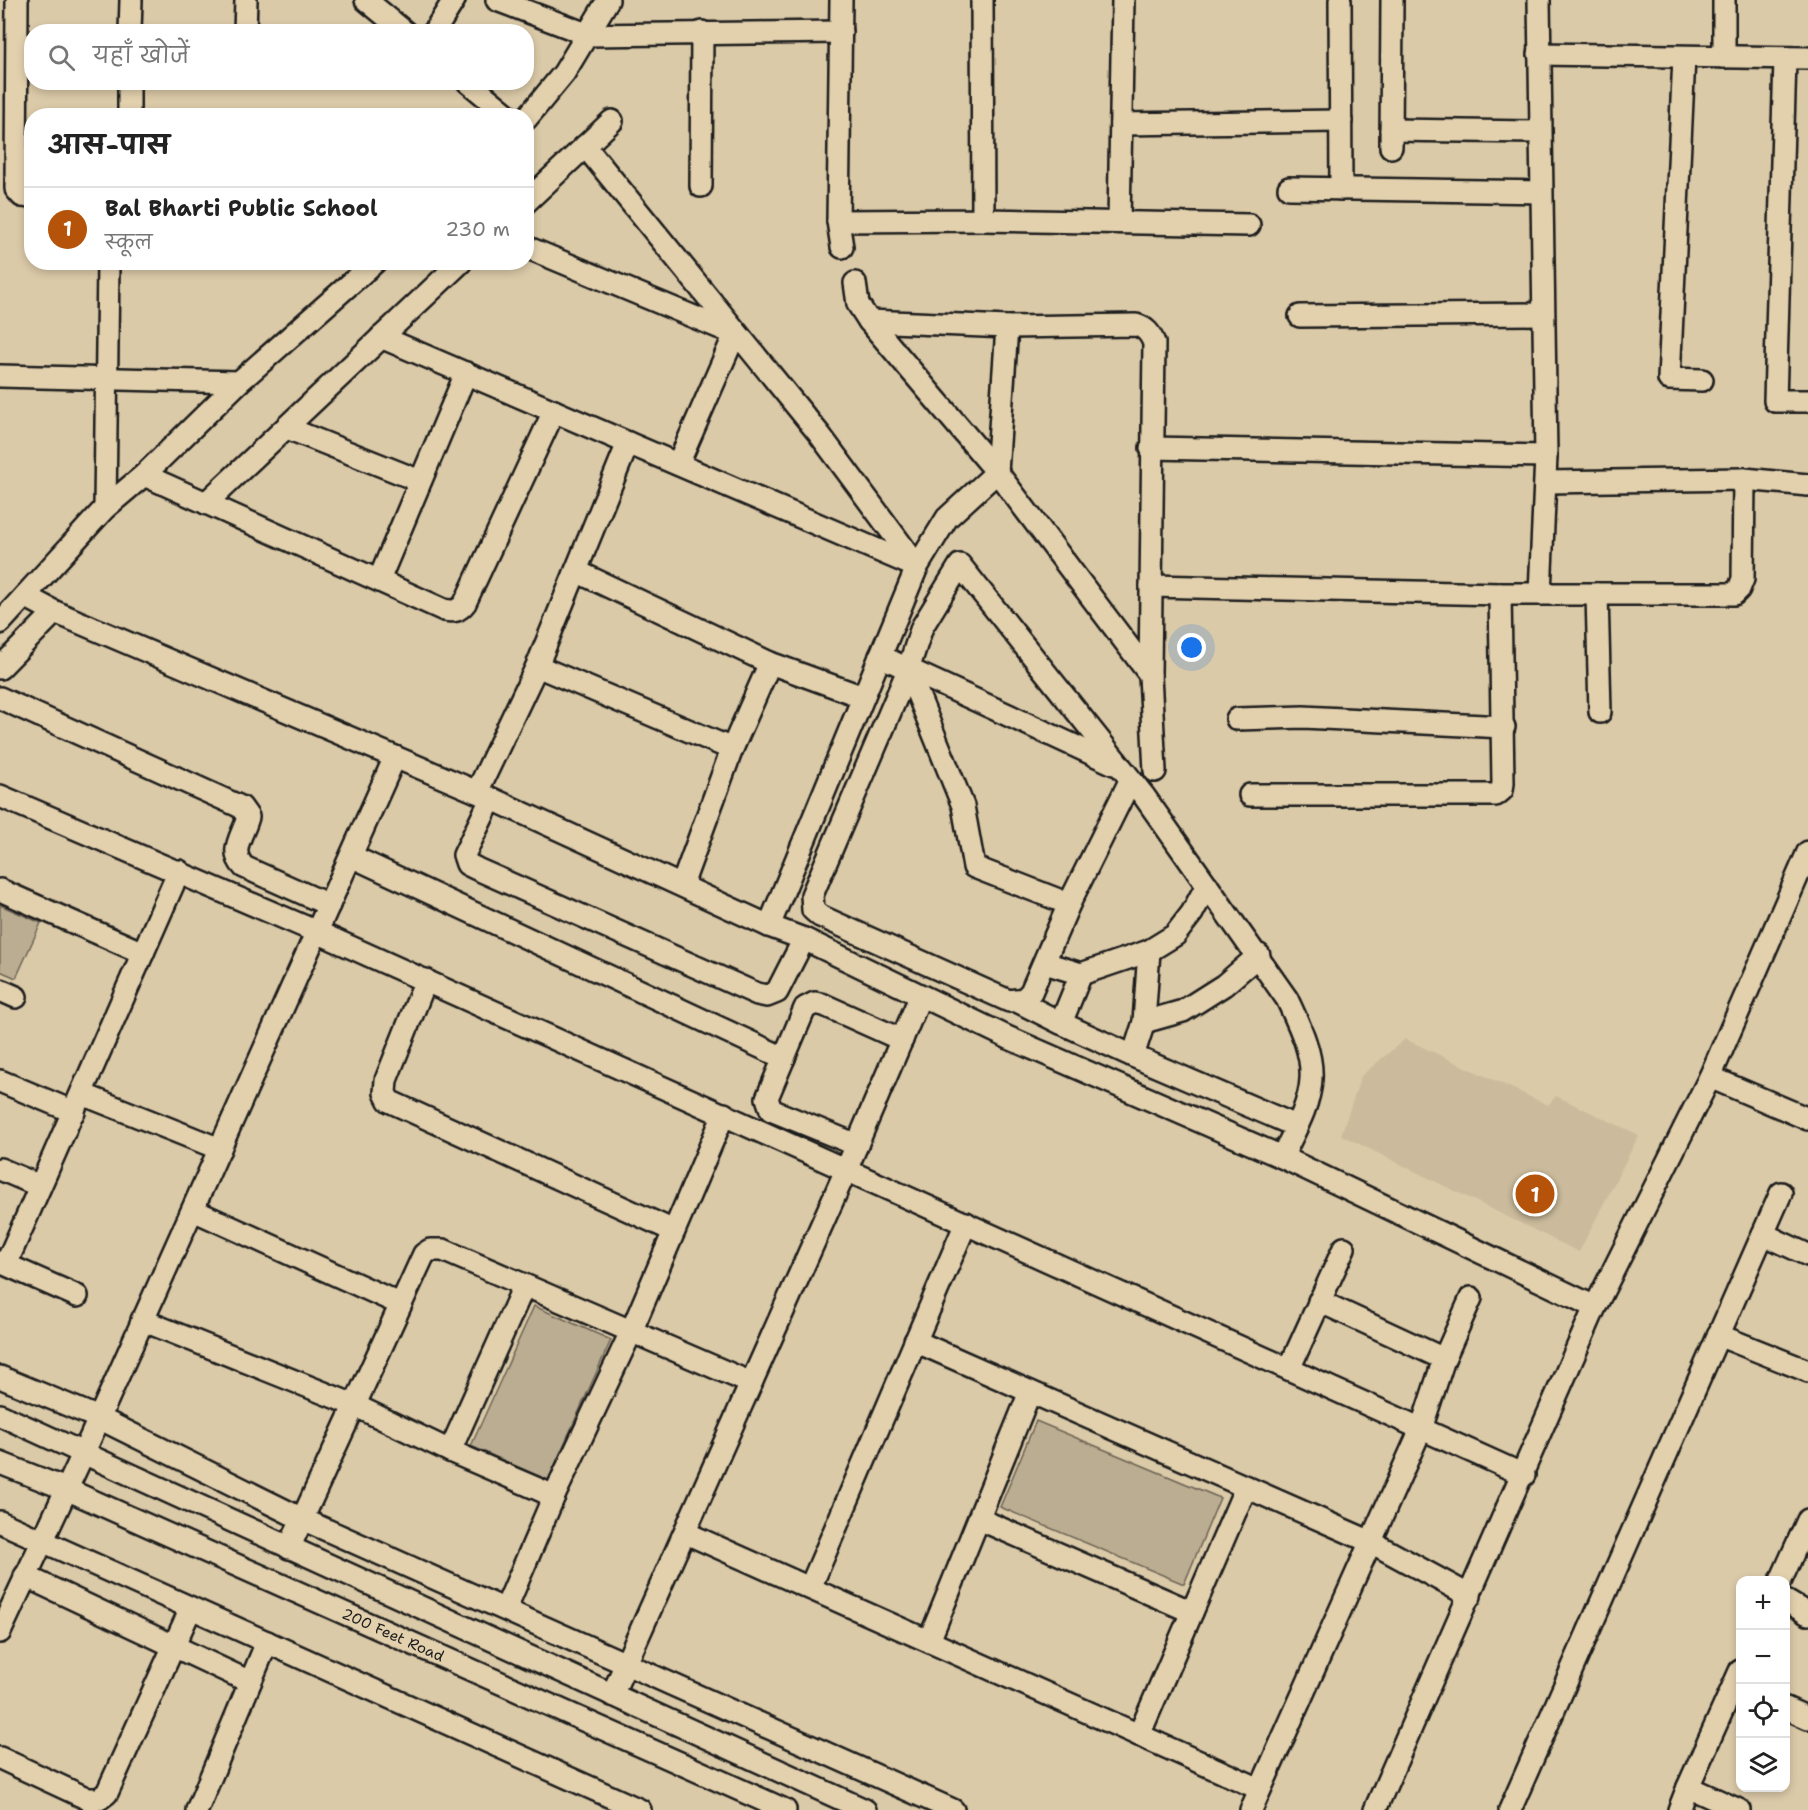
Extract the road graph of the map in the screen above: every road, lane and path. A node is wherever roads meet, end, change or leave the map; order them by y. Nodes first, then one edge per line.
1 (17, 0) edge
2 (131, 0) edge
3 (246, 0) edge
4 (366, 0) edge
5 (454, 0) edge
6 (497, 0) edge
7 (608, 0) edge
8 (841, 0) edge
9 (982, 0) edge
10 (1123, 0) edge
11 (1340, 0) edge
12 (1392, 0) edge
13 (1539, 0) edge
14 (1724, 0) edge
15 (130, 24) edge
16 (245, 24) edge
17 (395, 24) edge
18 (439, 24) edge
19 (702, 32) junction
20 (841, 32) junction
21 (589, 35) junction
22 (1539, 54) junction
23 (1684, 57) junction
24 (1724, 57) junction
25 (1808, 58) edge
26 (1785, 59) junction
27 (9, 67) edge
28 (129, 90) edge
29 (477, 90) edge
30 (129, 108) edge
31 (499, 108) edge
32 (534, 109) edge
33 (612, 121) dead end
34 (1341, 121) junction
35 (1121, 124) junction
36 (1540, 132) junction
37 (585, 146) junction
38 (8, 168) edge
39 (701, 186) dead end
40 (1289, 188) dead end
41 (1341, 189) junction
42 (1541, 192) junction
43 (534, 194) edge
44 (24, 195) edge
45 (983, 220) junction
46 (838, 221) junction
47 (1119, 222) junction
48 (1249, 225) dead end
49 (842, 247) dead end
50 (534, 250) edge
51 (108, 270) edge
52 (366, 270) edge
53 (452, 270) edge
54 (855, 283) dead end
55 (1542, 314) junction
56 (1300, 316) dead end
57 (869, 321) junction
58 (1007, 327) junction
59 (735, 334) junction
60 (381, 337) junction
61 (466, 373) junction
62 (0, 376) edge
63 (107, 380) junction
64 (1701, 380) dead end
65 (239, 382) junction
66 (1808, 401) edge
67 (554, 411) junction
68 (287, 429) junction
69 (628, 443) junction
70 (1151, 448) junction
71 (1546, 456) junction
72 (678, 464) junction
73 (997, 472) junction
74 (144, 475) junction
75 (1744, 479) junction
76 (420, 481) junction
77 (1546, 482) junction
78 (1808, 485) edge
79 (206, 503) junction
80 (105, 508) junction
81 (917, 567) junction
82 (576, 571) junction
83 (379, 580) junction
84 (1151, 586) junction
85 (1500, 594) junction
86 (1540, 594) junction
87 (1597, 594) junction
88 (25, 596) junction
89 (55, 612) junction
90 (0, 623) edge
91 (880, 656) junction
92 (770, 663) junction
93 (537, 666) junction
94 (0, 668) edge
95 (908, 670) junction
96 (1150, 675) junction
97 (863, 697) junction
98 (0, 698) edge
99 (1600, 712) dead end
100 (1237, 719) dead end
101 (1504, 727) junction
102 (732, 749) junction
103 (395, 757) junction
104 (1155, 771) dead end
105 (1124, 773) junction
106 (484, 795) junction
107 (1250, 795) dead end
108 (0, 796) edge
109 (1808, 852) edge
110 (351, 856) junction
111 (179, 872) junction
112 (682, 885) junction
113 (1207, 885) junction
114 (0, 890) edge
115 (1069, 904) junction
116 (329, 905) junction
117 (769, 926) junction
118 (317, 932) junction
119 (804, 939) junction
120 (1149, 951) junction
121 (143, 953) junction
122 (1259, 955) junction
123 (1045, 963) junction
124 (1081, 974) junction
125 (426, 980) junction
126 (920, 997) junction
127 (1017, 1001) junction
128 (1144, 1022) junction
129 (1061, 1023) junction
130 (902, 1040) junction
131 (1133, 1056) junction
132 (784, 1058) junction
133 (1710, 1077) junction
134 (0, 1081) edge
135 (78, 1103) junction
136 (724, 1114) junction
137 (1808, 1119) edge
138 (1296, 1126) junction
139 (857, 1145) junction
140 (220, 1149) junction
141 (1282, 1157) junction
142 (0, 1168) edge
143 (847, 1168) junction
144 (40, 1185) junction
145 (1781, 1193) dead end
146 (193, 1210) junction
147 (966, 1223) junction
148 (674, 1231) junction
149 (1763, 1234) junction
150 (1344, 1248) dead end
151 (1808, 1255) edge
152 (3, 1263) edge
153 (524, 1286) junction
154 (77, 1296) dead end
155 (1471, 1298) dead end
156 (1319, 1301) junction
157 (400, 1304) junction
158 (1595, 1307) junction
159 (142, 1320) junction
160 (631, 1332) junction
161 (1718, 1335) junction
162 (915, 1341) junction
163 (1444, 1359) junction
164 (1289, 1369) junction
165 (1808, 1371) edge
166 (0, 1377) edge
167 (751, 1383) junction
168 (1030, 1392) junction
169 (354, 1405) junction
170 (0, 1415) edge
171 (99, 1418) junction
172 (1421, 1428) junction
173 (450, 1451) junction
174 (84, 1452) junction
175 (0, 1462) edge
176 (1524, 1474) junction
177 (1246, 1487) junction
178 (66, 1490) junction
179 (554, 1496) junction
180 (302, 1519) junction
181 (979, 1519) junction
182 (1808, 1520) edge
183 (0, 1522) edge
184 (686, 1533) junction
185 (42, 1541) junction
186 (1371, 1542) junction
187 (289, 1548) junction
188 (26, 1576) junction
189 (1783, 1576) edge
190 (810, 1588) junction
191 (1470, 1596) junction
192 (1790, 1604) edge
193 (191, 1608) junction
194 (506, 1608) junction
195 (1192, 1612) junction
196 (1808, 1614) edge
197 (0, 1632) edge
198 (928, 1641) junction
199 (267, 1642) junction
200 (174, 1646) junction
201 (625, 1665) junction
202 (250, 1682) junction
203 (1737, 1684) edge
204 (612, 1695) junction
205 (1790, 1710) edge
206 (1808, 1718) edge
207 (1140, 1735) junction
208 (0, 1758) edge
209 (1688, 1787) junction
210 (1260, 1789) junction
211 (196, 1810) edge
212 (640, 1810) edge
213 (785, 1810) edge
214 (865, 1810) edge
215 (953, 1810) edge
216 (1251, 1810) edge
217 (1375, 1810) edge
218 (1510, 1810) edge
219 (1679, 1810) edge
220 (1739, 1810) edge

1 - 27 street
2 - 15 street
3 - 16 street
4 - 17 street
5 - 18 street
6 - 21 street
7 - 21 street
8 - 20 street
9 - 45 street
10 - 35 street
11 - 34 street
12 - 36 street
13 - 22 street
14 - 24 street
19 - 20 street
19 - 21 street
19 - 39 street
20 - 46 street
21 - 32 street
22 - 23 street
22 - 36 street
23 - 24 street
23 - 64 street
24 - 26 street
25 - 26 street
26 - 66 street
27 - 38 street
28 - 30 street
29 - 31 street
33 - 37 street
34 - 35 street
34 - 41 street
35 - 47 street
36 - 42 street
37 - 43 street
37 - 59 street
38 - 44 street
40 - 41 street
41 - 42 street
42 - 55 street
45 - 46 street
45 - 47 street
46 - 49 street
47 - 48 street
50 - 59 street
51 - 63 street
52 - 65 street
53 - 60 street
54 - 57 street
55 - 56 street
55 - 71 street
57 - 58 street
57 - 73 street
58 - 70 street
58 - 73 street
59 - 72 street
59 - 81 street
60 - 61 street
60 - 68 street
61 - 67 street
61 - 76 street
62 - 63 street
63 - 65 street
63 - 80 street
65 - 74 street
67 - 69 street
67 - 83 street
68 - 76 street
68 - 79 street
69 - 72 street
69 - 82 street
70 - 71 street
70 - 84 street
71 - 77 street
72 - 81 street
73 - 81 street
73 - 96 street
74 - 79 street
74 - 80 street
75 - 77 street
75 - 78 street
75 - 87 street
76 - 83 street
77 - 86 street
79 - 83 street
80 - 88 street
81 - 91 street
82 - 92 street
82 - 93 street
84 - 85 street
84 - 96 street
85 - 86 street
85 - 101 street
86 - 87 street
87 - 99 street
88 - 89 street
88 - 90 street
89 - 94 street
89 - 103 street
91 - 95 street
91 - 97 street
92 - 97 street
92 - 102 street
93 - 102 street
93 - 106 street
95 - 105 street
95 - 105 street
95 - 115 street
95 - 127 street
96 - 104 street
97 - 117 street
98 - 116 street
100 - 101 street
101 - 107 street
102 - 112 street
103 - 106 street
103 - 110 street
105 - 113 street
105 - 115 street
106 - 112 street
106 - 119 street
108 - 111 street
109 - 133 street
110 - 116 street
110 - 132 street
111 - 118 street
111 - 121 street
112 - 117 street
113 - 120 street
113 - 122 street
114 - 121 street
115 - 123 street
116 - 118 street
117 - 119 street
118 - 125 street
118 - 140 street
119 - 126 street
120 - 124 street
120 - 128 street
121 - 135 street
122 - 128 street
122 - 138 street
123 - 124 street
123 - 127 street
124 - 129 street
125 - 136 street
125 - 148 street
126 - 130 street
126 - 141 street
127 - 129 street
128 - 131 street
129 - 131 street
130 - 132 street
130 - 139 street
131 - 138 street
132 - 139 street
133 - 137 street
133 - 158 street
134 - 135 street
135 - 140 street
135 - 144 street
136 - 143 street
136 - 148 street
138 - 141 street
139 - 143 street
140 - 146 street
141 - 158 street
142 - 144 street
143 - 147 street
143 - 167 street
144 - 152 street
145 - 149 street
146 - 157 street
146 - 159 street
147 - 162 street
147 - 164 street
148 - 160 street
149 - 151 street
149 - 161 street
150 - 156 street
152 - 154 street
153 - 157 street
153 - 160 street
153 - 173 street
155 - 163 street
156 - 163 street
156 - 164 street
157 - 169 street
158 - 176 street
159 - 169 street
159 - 171 street
160 - 167 street
160 - 179 street
161 - 165 street
161 - 218 street
162 - 168 street
162 - 190 street
163 - 172 street
164 - 172 street
166 - 171 street
167 - 184 street
168 - 177 street
168 - 181 street
169 - 173 street
169 - 180 street
170 - 174 street
171 - 174 street
171 - 180 street
172 - 176 street
172 - 186 street
173 - 179 street
174 - 178 street
174 - 187 street
175 - 178 street, 200 Feet Road
176 - 191 street
177 - 186 street
177 - 195 street
178 - 185 street
178 - 213 street, 200 Feet Road
179 - 194 street
180 - 187 street
180 - 194 street
181 - 195 street
181 - 198 street
182 - 189 street
183 - 185 street
184 - 190 street
184 - 201 street
185 - 188 street
185 - 193 street
186 - 191 street
186 - 210 street
187 - 204 street
188 - 197 street
188 - 200 street
190 - 198 street
191 - 217 street
192 - 196 street
193 - 199 street
193 - 200 street
194 - 201 street
195 - 207 street
198 - 207 street
199 - 202 street
199 - 212 street
200 - 202 street
200 - 208 street
201 - 204 street
201 - 215 street
202 - 211 street
203 - 209 street
204 - 214 street
205 - 206 street
207 - 210 street
209 - 219 street
209 - 220 street
210 - 216 street

